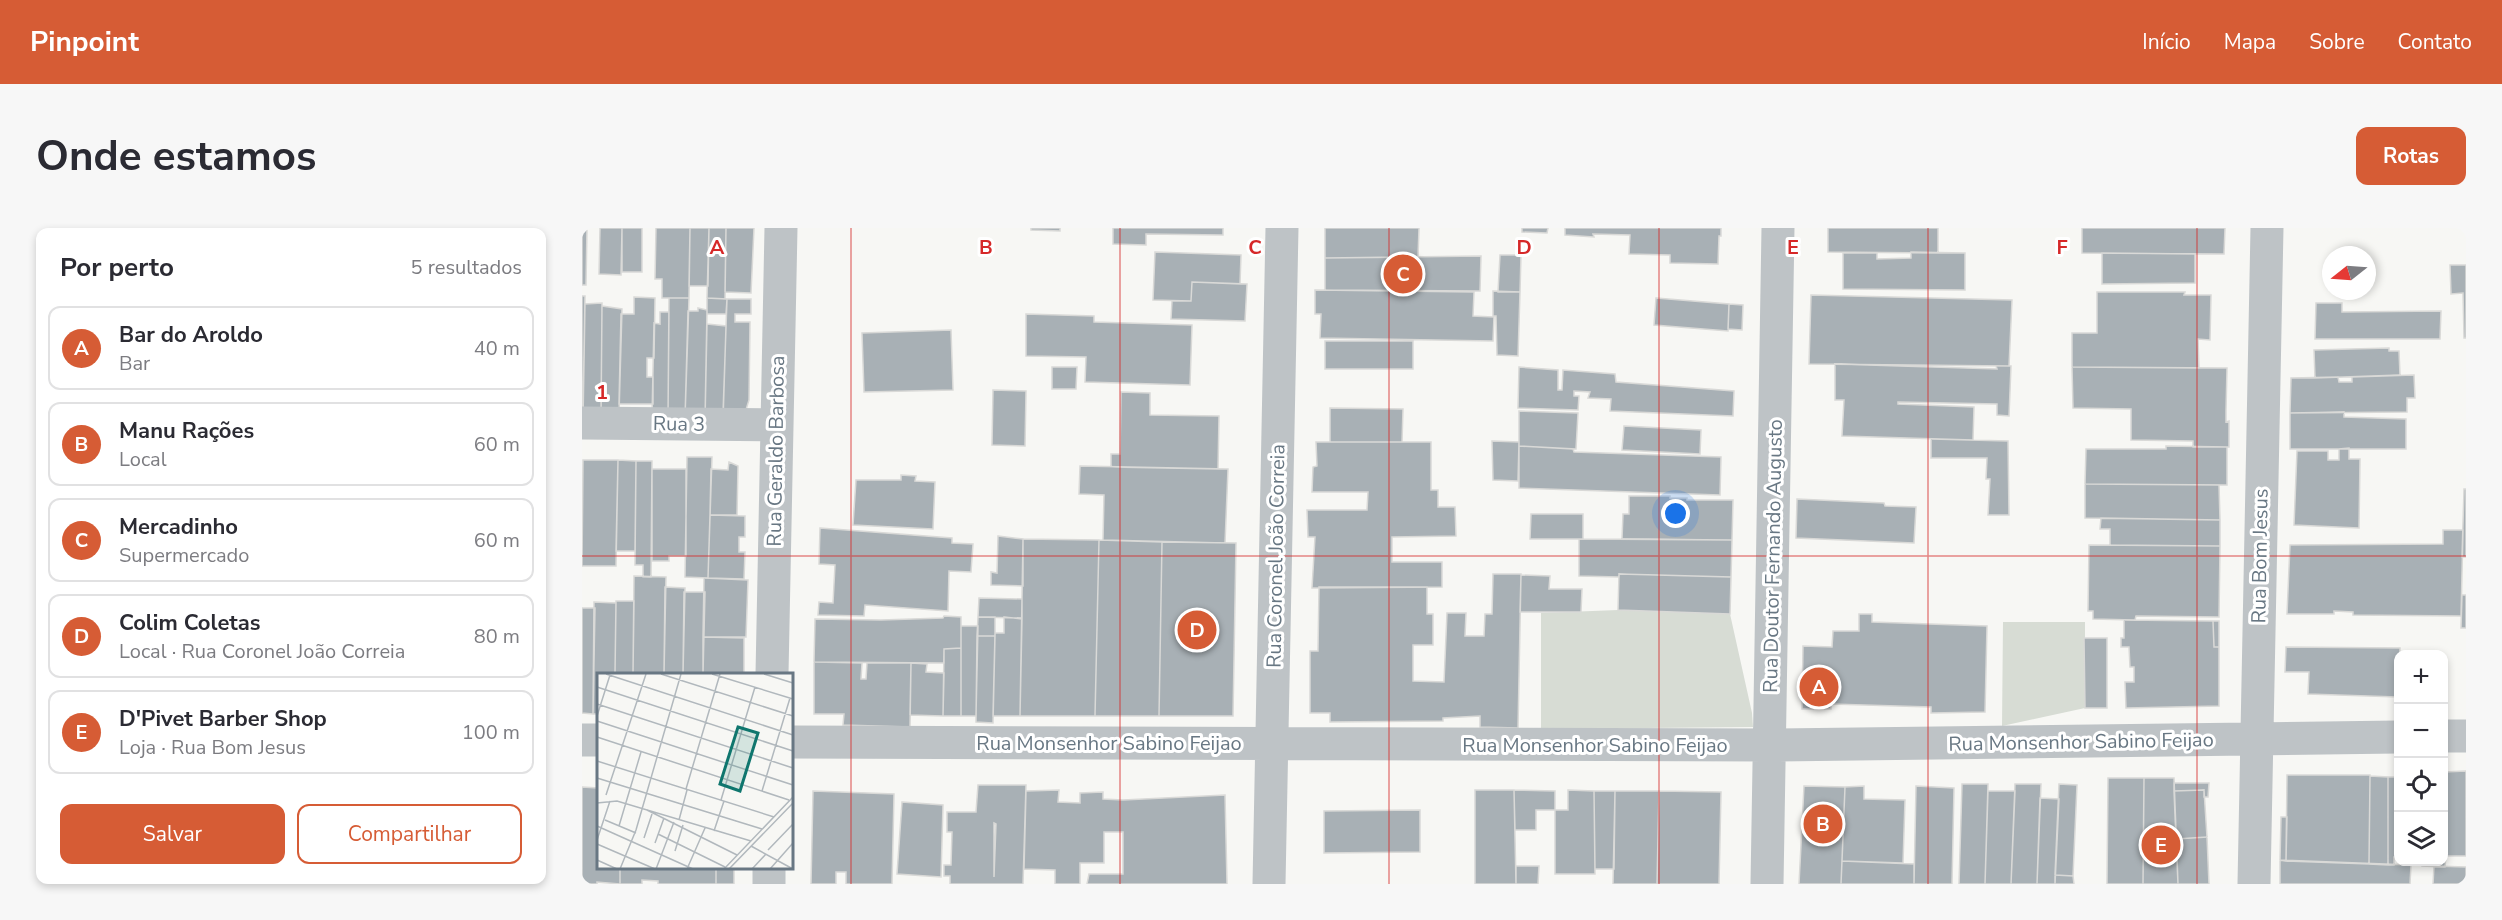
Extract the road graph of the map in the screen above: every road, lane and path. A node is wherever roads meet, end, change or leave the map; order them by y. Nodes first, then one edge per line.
1 (781, 228) edge
2 (1282, 228) edge
3 (1778, 228) edge
4 (2267, 228) edge
5 (582, 423) edge
6 (777, 425) junction
7 (772, 673) edge
8 (2448, 736) edge
9 (2466, 736) edge
10 (2394, 737) edge
11 (2257, 741) junction
12 (794, 742) edge
13 (1272, 744) junction
14 (1770, 745) junction
15 (1269, 884) edge
16 (1767, 884) edge
17 (2254, 884) edge

1 - 6 street, Rua Geraldo Barbosa
2 - 13 street, Rua Coronel João Correia
3 - 14 street, Rua Doutor Fernando Augusto
4 - 11 street, Rua Bom Jesus
5 - 6 street, Rua 3
6 - 7 street, Rua Geraldo Barbosa
8 - 9 street
10 - 11 street, Rua Monsenhor Sabino Feijao
11 - 14 street, Rua Monsenhor Sabino Feijao
11 - 17 street, Rua Bom Jesus
12 - 13 street, Rua Monsenhor Sabino Feijao
13 - 14 street, Rua Monsenhor Sabino Feijao
13 - 15 street, Rua Coronel João Correia
14 - 16 street, Rua Doutor Fernando Augusto

